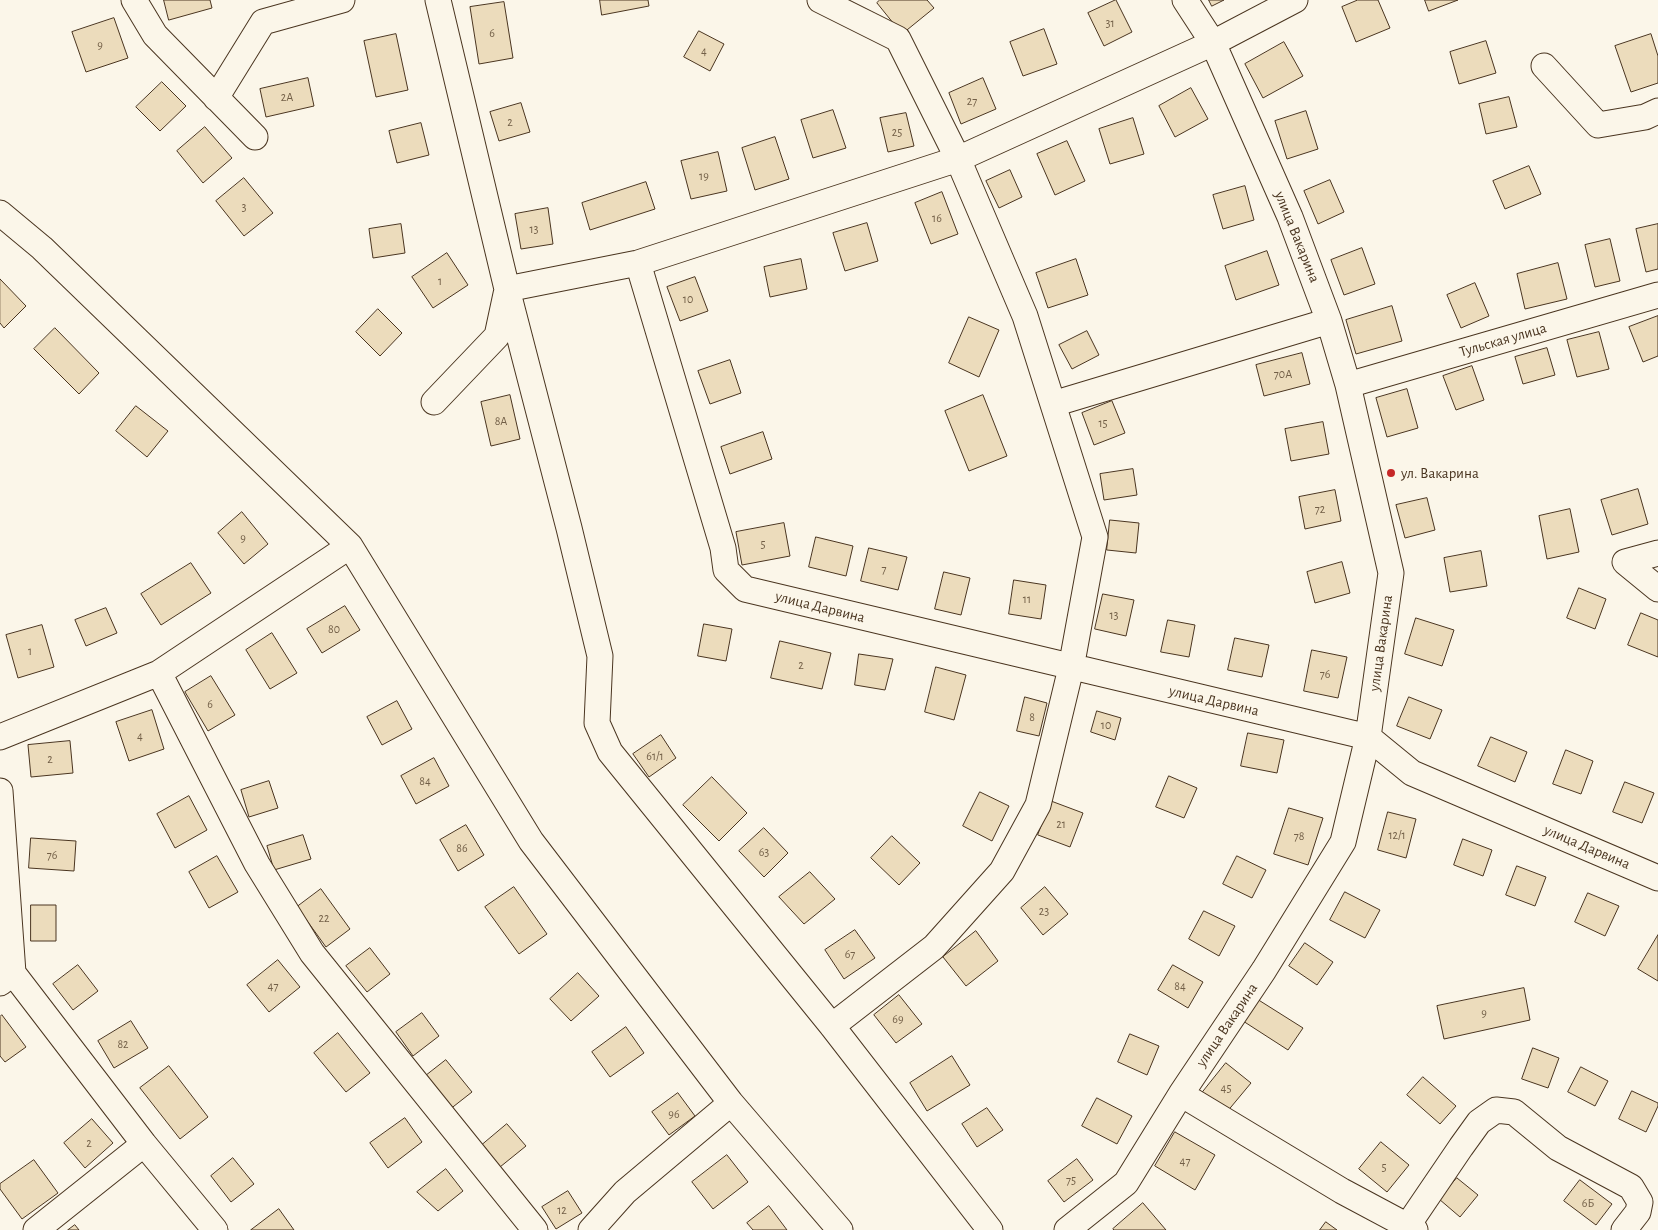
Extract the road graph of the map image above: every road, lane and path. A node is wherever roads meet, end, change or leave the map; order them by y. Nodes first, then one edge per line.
1 (134, 0) edge
2 (342, 0) edge
3 (438, 0) edge
4 (820, 0) edge
5 (1184, 0) edge
6 (1295, 0) edge
7 (1213, 43) junction
8 (1544, 66) dead end
9 (216, 98) junction
10 (1658, 110) edge
11 (255, 138) dead end
12 (958, 159) junction
13 (0, 213) edge
14 (638, 263) junction
15 (507, 289) junction
16 (1658, 295) edge
17 (1329, 321) junction
18 (1348, 385) junction
19 (434, 402) dead end
20 (1053, 404) junction
21 (350, 546) junction
22 (1658, 553) edge
23 (1658, 589) edge
24 (1072, 668) junction
25 (159, 673) junction
26 (0, 736) edge
27 (1368, 737) junction
28 (0, 791) edge
29 (1658, 878) edge
30 (6, 978) edge
31 (832, 1026) junction
32 (1181, 1094) junction
33 (731, 1103) junction
34 (144, 1144) junction
35 (1380, 1221) edge
36 (1411, 1228) edge
37 (36, 1230) edge
38 (215, 1230) edge
39 (535, 1230) edge
40 (591, 1230) edge
41 (840, 1230) edge
42 (990, 1230) edge
43 (1066, 1230) edge
44 (1624, 1230) edge

1 - 9 street
2 - 9 street
3 - 15 street
4 - 12 street
5 - 7 street, улица Вакарина
6 - 7 street
7 - 12 street
7 - 17 street, улица Вакарина
8 - 10 street
9 - 11 street
12 - 14 street
12 - 20 street
13 - 21 street
14 - 15 street
14 - 24 street, улица Дарвина
15 - 19 street
15 - 31 street
16 - 18 street, Тульская улица
17 - 18 street, улица Вакарина
17 - 20 street
18 - 27 street, улица Вакарина
20 - 24 street
21 - 25 street
21 - 33 street
22 - 23 street
24 - 27 street, улица Дарвина
24 - 31 street
25 - 26 street
25 - 39 street
27 - 29 street, улица Дарвина
27 - 32 street, улица Вакарина
28 - 30 street
30 - 34 street
31 - 42 street
32 - 35 street
32 - 43 street, улица Вакарина
33 - 40 street
33 - 41 street
34 - 37 street
34 - 38 street
35 - 36 street
36 - 44 street

